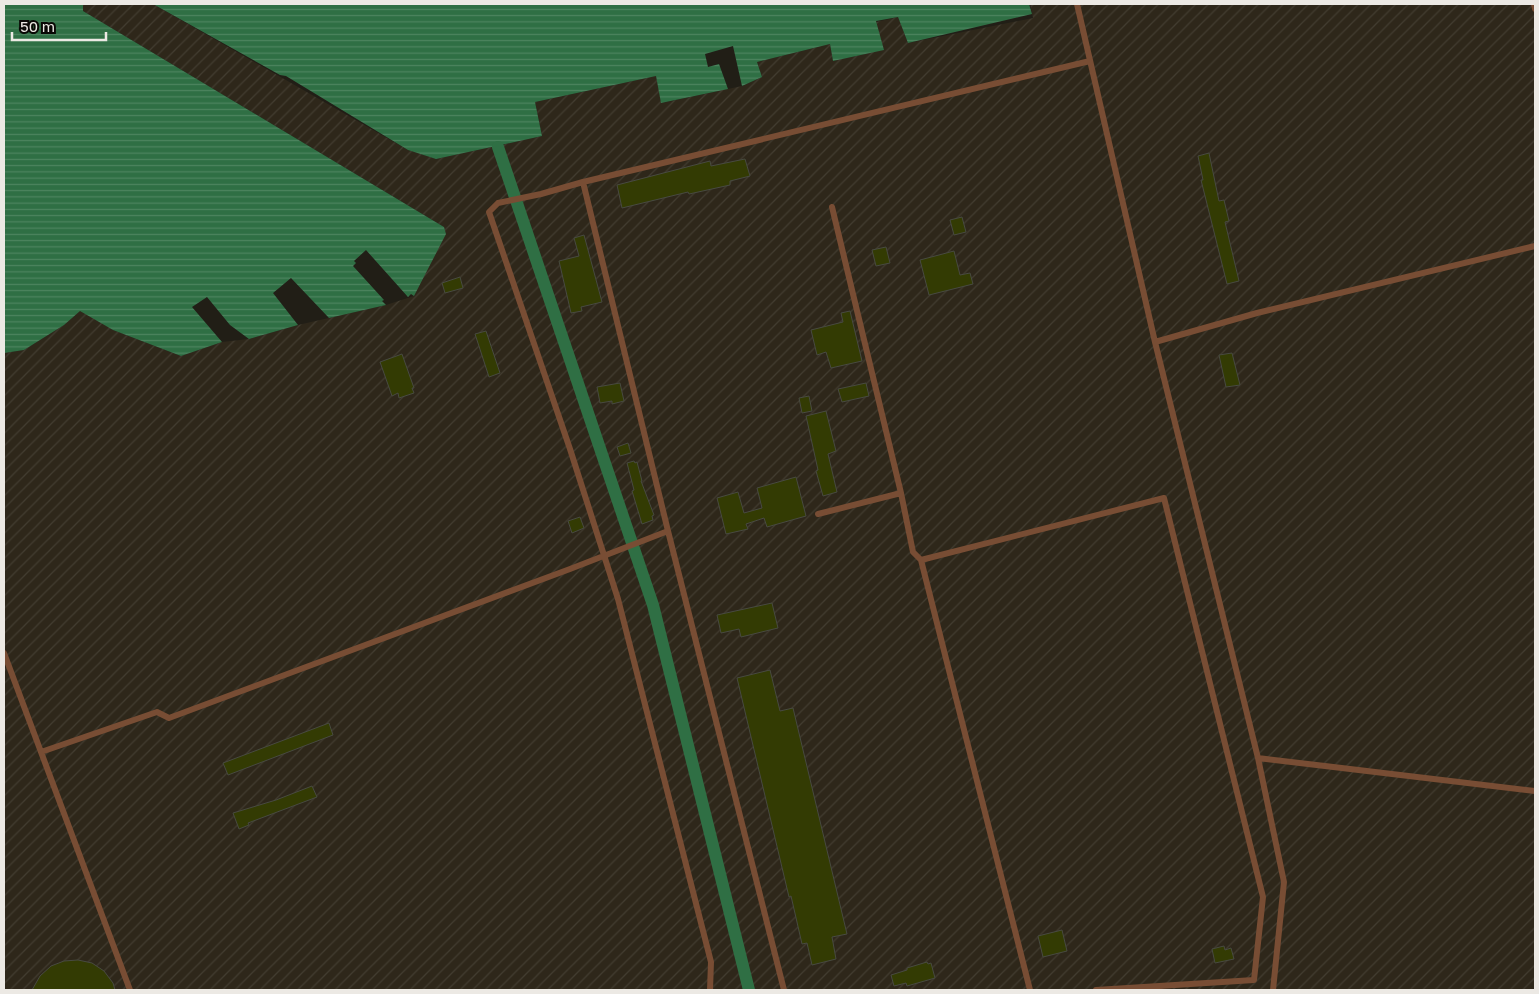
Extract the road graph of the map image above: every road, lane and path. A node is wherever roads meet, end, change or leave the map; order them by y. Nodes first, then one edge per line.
1 (1077, 4) edge
2 (1534, 4) edge
3 (1535, 9) edge
4 (1090, 61) junction
5 (583, 182) junction
6 (832, 207) dead end
7 (1535, 246) edge
8 (1155, 342) junction
9 (901, 493) junction
10 (818, 514) dead end
11 (666, 531) junction
12 (604, 556) junction
13 (921, 560) junction
14 (4, 653) edge
15 (41, 752) junction
16 (1258, 758) junction
17 (1535, 791) edge
18 (130, 990) edge
19 (710, 990) edge
20 (784, 990) edge
21 (1030, 990) edge
22 (1096, 990) edge
23 (1273, 990) edge

1 - 4 lane
2 - 3 lane
4 - 5 lane
4 - 8 lane
5 - 11 lane
5 - 12 lane
6 - 9 lane
7 - 8 lane
8 - 16 lane
9 - 10 lane
9 - 13 lane
11 - 12 lane
11 - 20 lane
12 - 15 lane
12 - 19 lane
13 - 21 lane
13 - 22 lane
14 - 15 lane
15 - 18 lane
16 - 17 lane
16 - 23 lane

